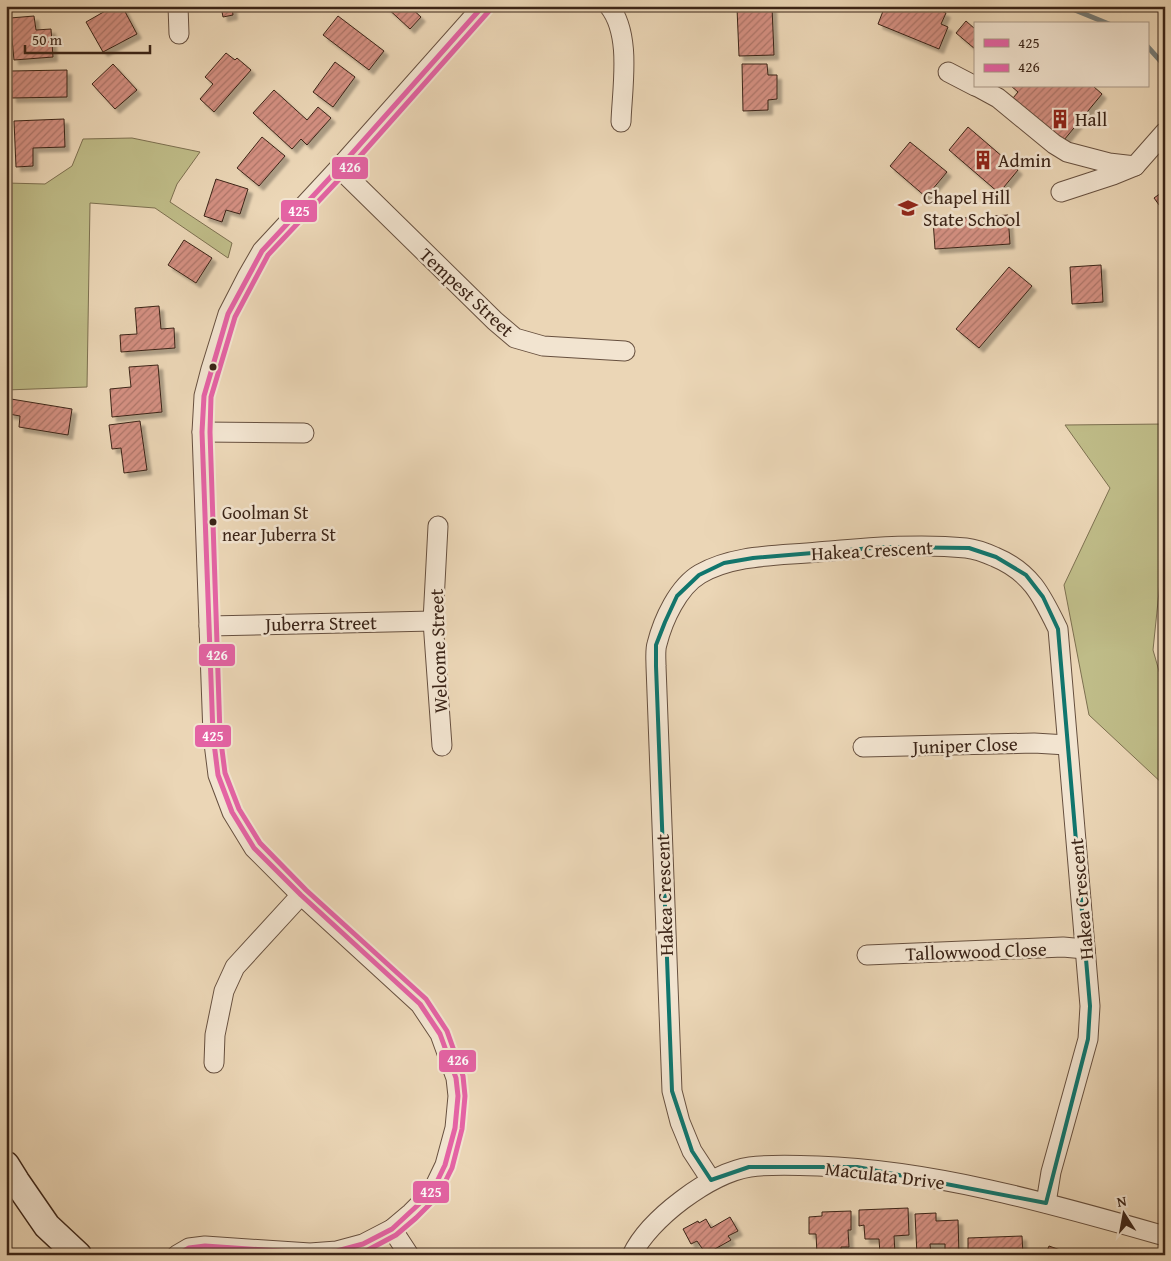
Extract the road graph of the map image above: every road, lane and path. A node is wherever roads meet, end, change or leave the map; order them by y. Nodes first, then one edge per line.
1 (178, 6) edge
2 (484, 6) edge
3 (610, 6) edge
4 (179, 34) dead end
5 (948, 72) dead end
6 (974, 85) edge
7 (979, 88) edge
8 (621, 122) dead end
9 (1165, 132) edge
10 (1135, 166) junction
11 (339, 168) junction
12 (1061, 192) dead end
13 (626, 351) dead end
14 (202, 432) junction
15 (304, 433) dead end
16 (438, 526) dead end
17 (433, 621) junction
18 (208, 626) junction
19 (1067, 745) junction
20 (442, 746) dead end
21 (863, 746) dead end
22 (301, 895) junction
23 (1085, 949) junction
24 (867, 956) dead end
25 (214, 1063) dead end
26 (6, 1165) edge
27 (711, 1180) junction
28 (1046, 1203) junction
29 (392, 1229) junction
30 (1165, 1236) edge
31 (78, 1255) edge
32 (177, 1255) edge
33 (409, 1255) edge
34 (632, 1255) edge

1 - 4 street
2 - 11 street
3 - 8 street
5 - 6 street
7 - 10 street
9 - 10 street
10 - 12 street
11 - 13 street, Tempest Street
11 - 14 street
14 - 15 street
14 - 18 street
16 - 17 street, Welcome Street
17 - 18 street, Juberra Street
17 - 20 street, Welcome Street
18 - 22 street
19 - 21 street, Juniper Close
19 - 23 street, Hakea Crescent
19 - 27 street, Hakea Crescent
22 - 25 street
22 - 29 street
23 - 24 street, Tallowwood Close
23 - 28 street, Hakea Crescent
26 - 31 street
27 - 28 street, Maculata Drive
27 - 34 street, Maculata Drive
28 - 30 street, Maculata Drive
29 - 32 street
29 - 33 street

